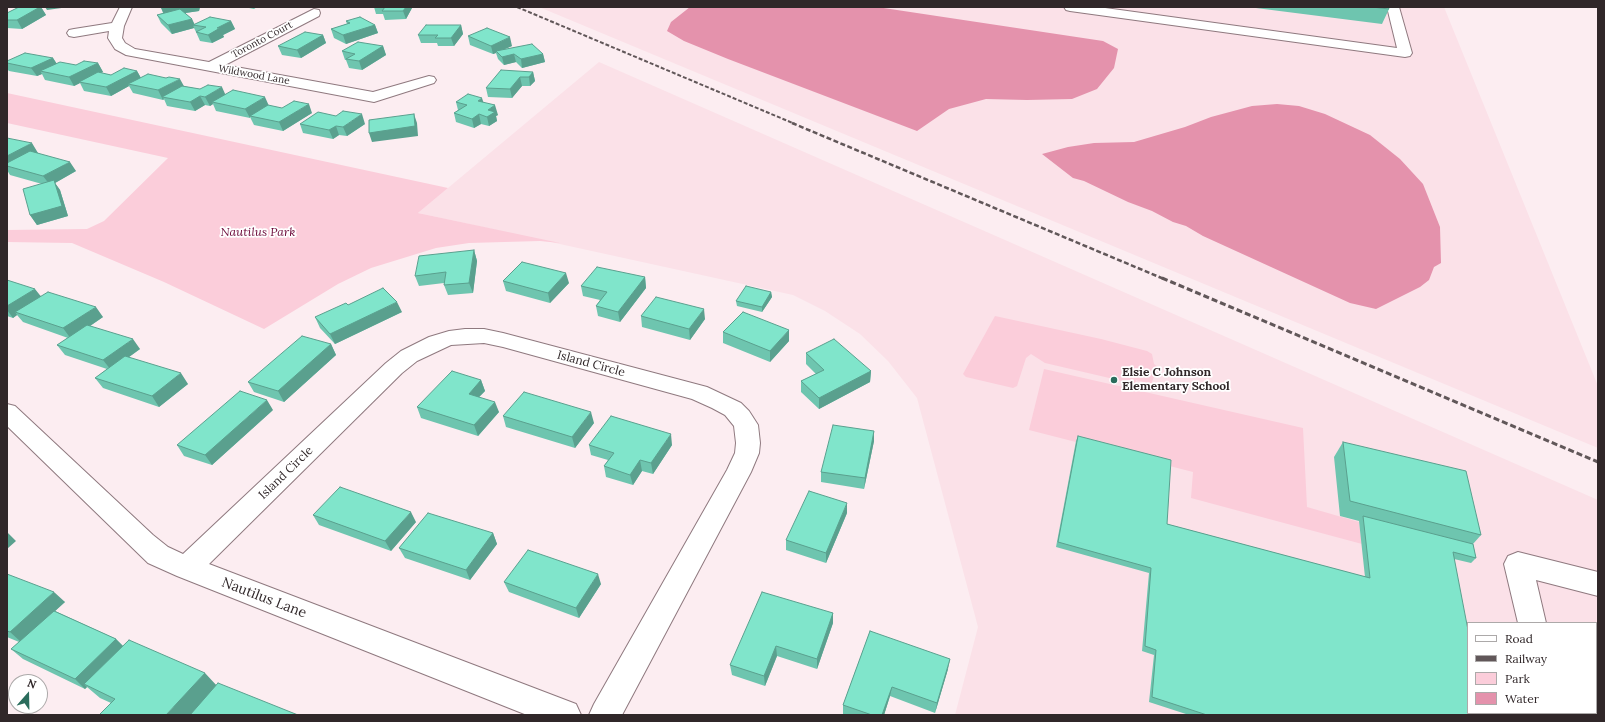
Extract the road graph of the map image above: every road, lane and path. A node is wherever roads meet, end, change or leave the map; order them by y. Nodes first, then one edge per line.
1 (126, 7) edge
2 (1070, 7) edge
3 (1393, 7) edge
4 (314, 13) dead end
5 (117, 26) junction
6 (74, 33) dead end
7 (211, 67) junction
8 (429, 80) dead end
9 (7, 412) edge
10 (187, 568) junction
11 (1598, 584) edge
12 (1532, 622) edge
13 (565, 715) edge
14 (605, 715) edge

1 - 5 street
2 - 3 street
4 - 7 street, Toronto Court
5 - 6 street
5 - 7 street, Wildwood Lane
7 - 8 street, Wildwood Lane
9 - 10 street, Nautilus Lane
10 - 13 street, Nautilus Lane
10 - 14 street, Island Circle
11 - 12 street

